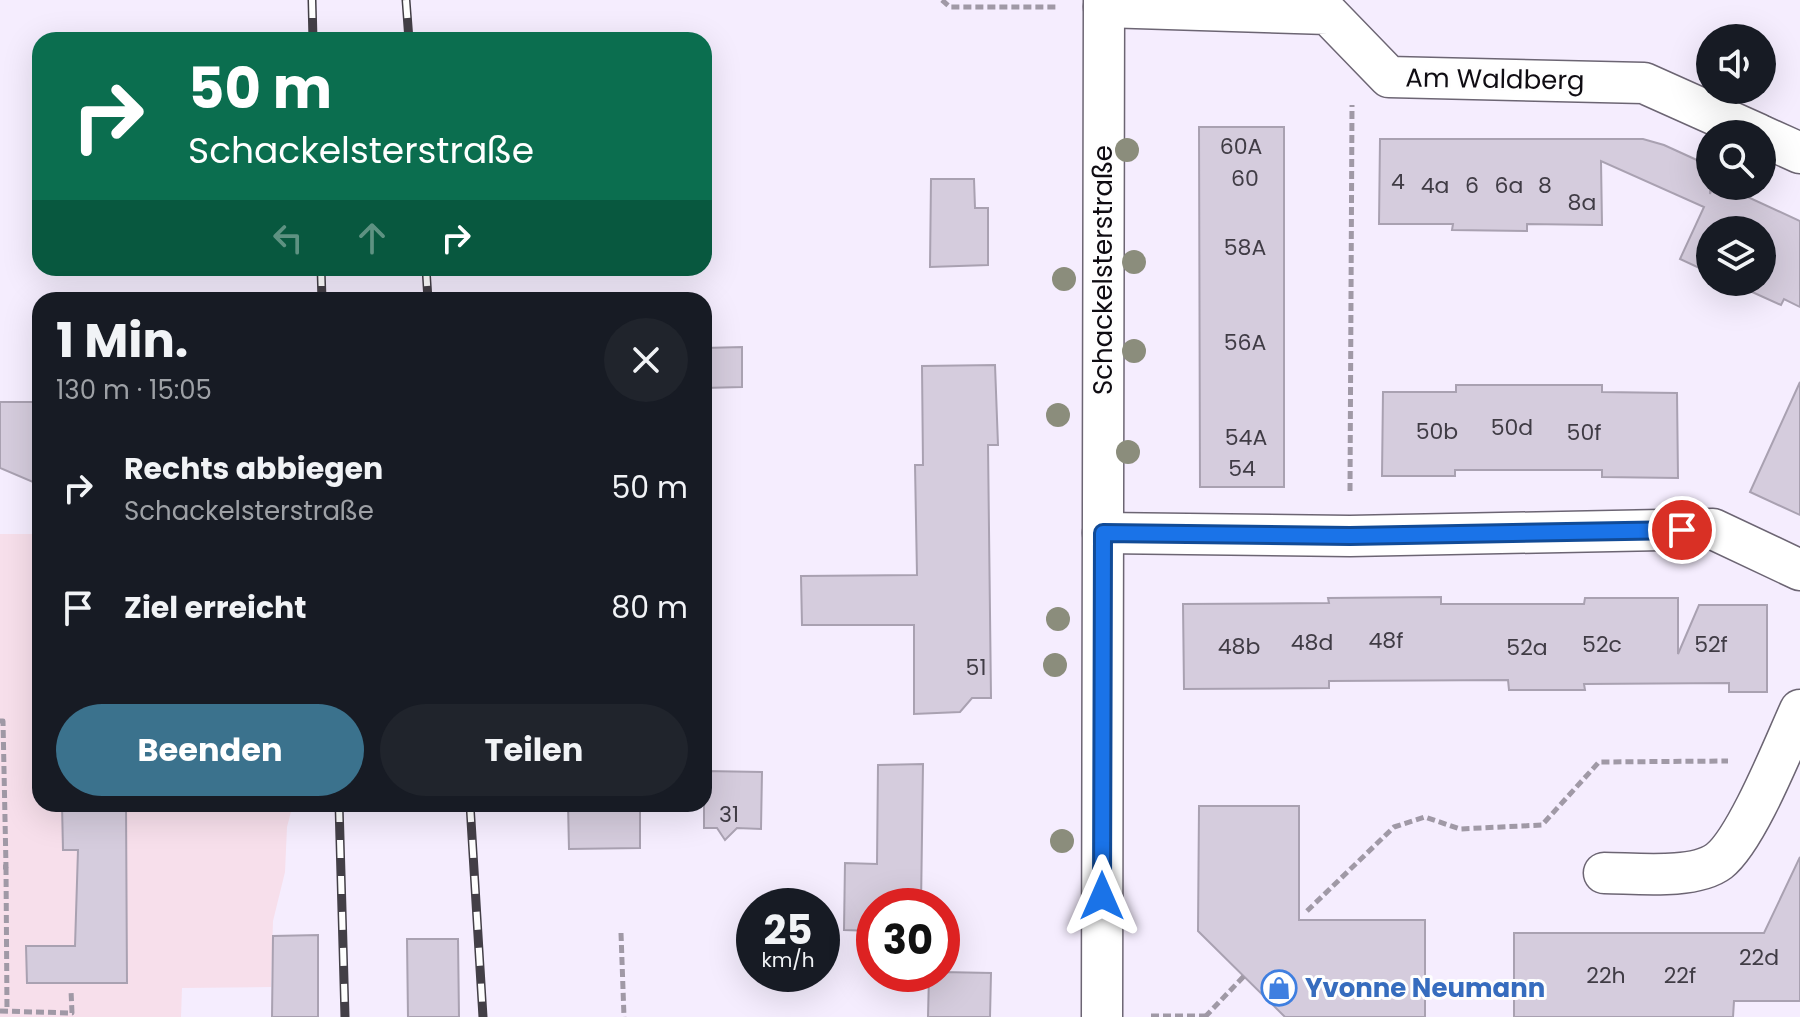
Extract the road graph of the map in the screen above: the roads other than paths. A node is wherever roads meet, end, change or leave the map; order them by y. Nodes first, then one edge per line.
1 (1104, 3) edge
2 (1727, 120) edge
3 (1776, 142) edge
4 (1800, 153) edge
5 (1103, 533) junction
6 (1800, 570) edge
7 (1800, 710) edge
8 (1604, 873) dead end
9 (1102, 1017) edge

1 - 2 street, Am Waldberg
1 - 5 street, Schackelsterstraße
3 - 4 street, Am Waldberg
5 - 6 street
5 - 9 street, Schackelsterstraße
7 - 8 street

